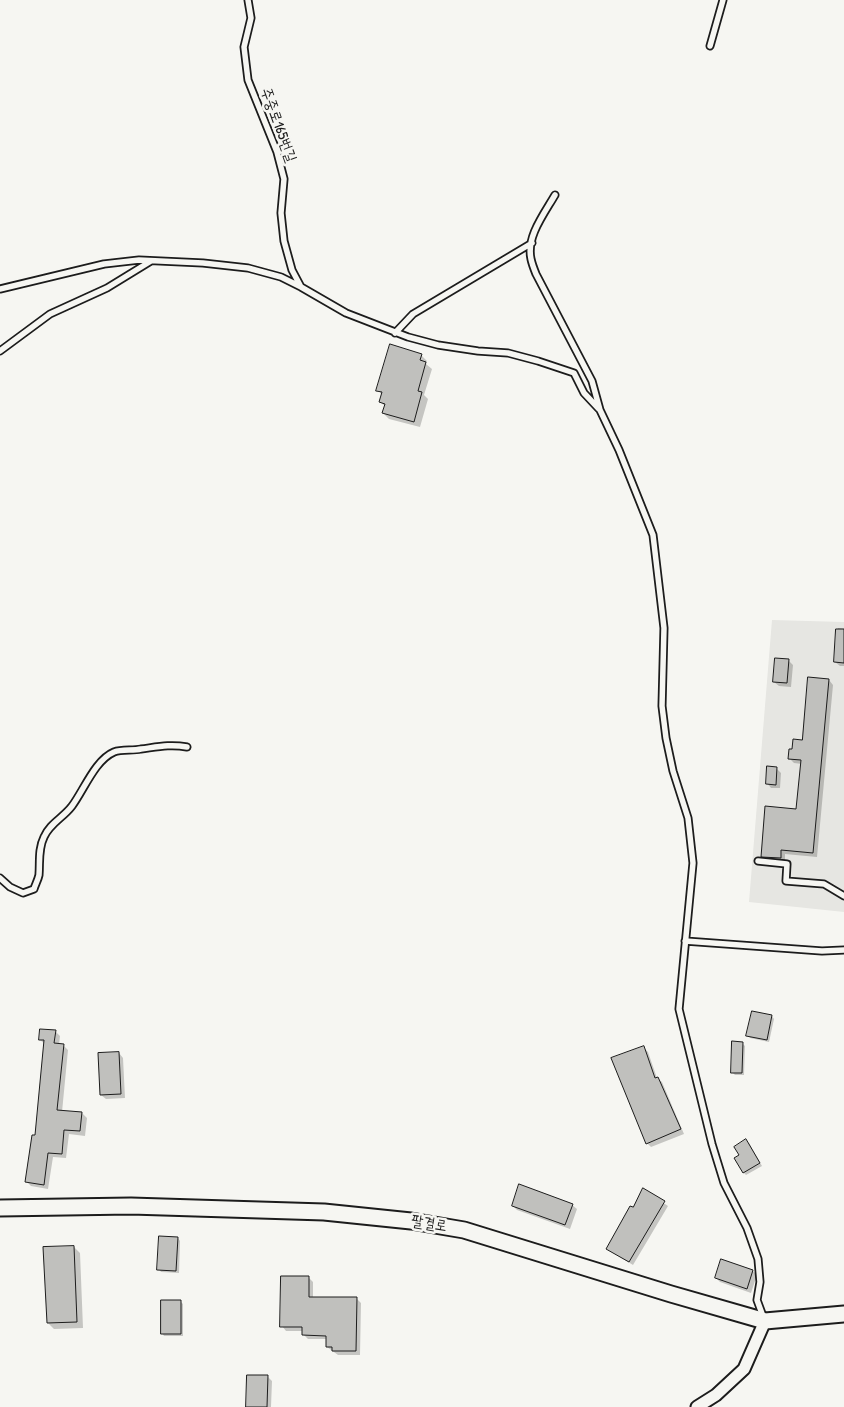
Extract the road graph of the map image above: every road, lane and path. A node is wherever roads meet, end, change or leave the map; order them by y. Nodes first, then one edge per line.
1 (248, 0) edge
2 (723, 0) edge
3 (710, 46) dead end
4 (555, 195) dead end
5 (532, 243) junction
6 (151, 261) junction
7 (301, 287) junction
8 (0, 289) edge
9 (396, 333) junction
10 (0, 351) edge
11 (600, 410) junction
12 (187, 747) dead end
13 (758, 861) dead end
14 (0, 878) edge
15 (844, 896) edge
16 (685, 942) junction
17 (844, 950) edge
18 (0, 1208) edge
19 (844, 1314) edge
20 (765, 1321) junction
21 (697, 1407) edge

1 - 7 lane, 주중로165번길
2 - 3 lane
4 - 5 lane
5 - 9 lane
5 - 11 lane
6 - 7 lane
6 - 8 lane
6 - 10 lane
7 - 9 lane
9 - 11 lane
11 - 16 lane
12 - 14 lane
13 - 15 lane
16 - 17 lane
16 - 20 lane
18 - 20 street, 팔결로
19 - 20 street, 팔결로
20 - 21 street

